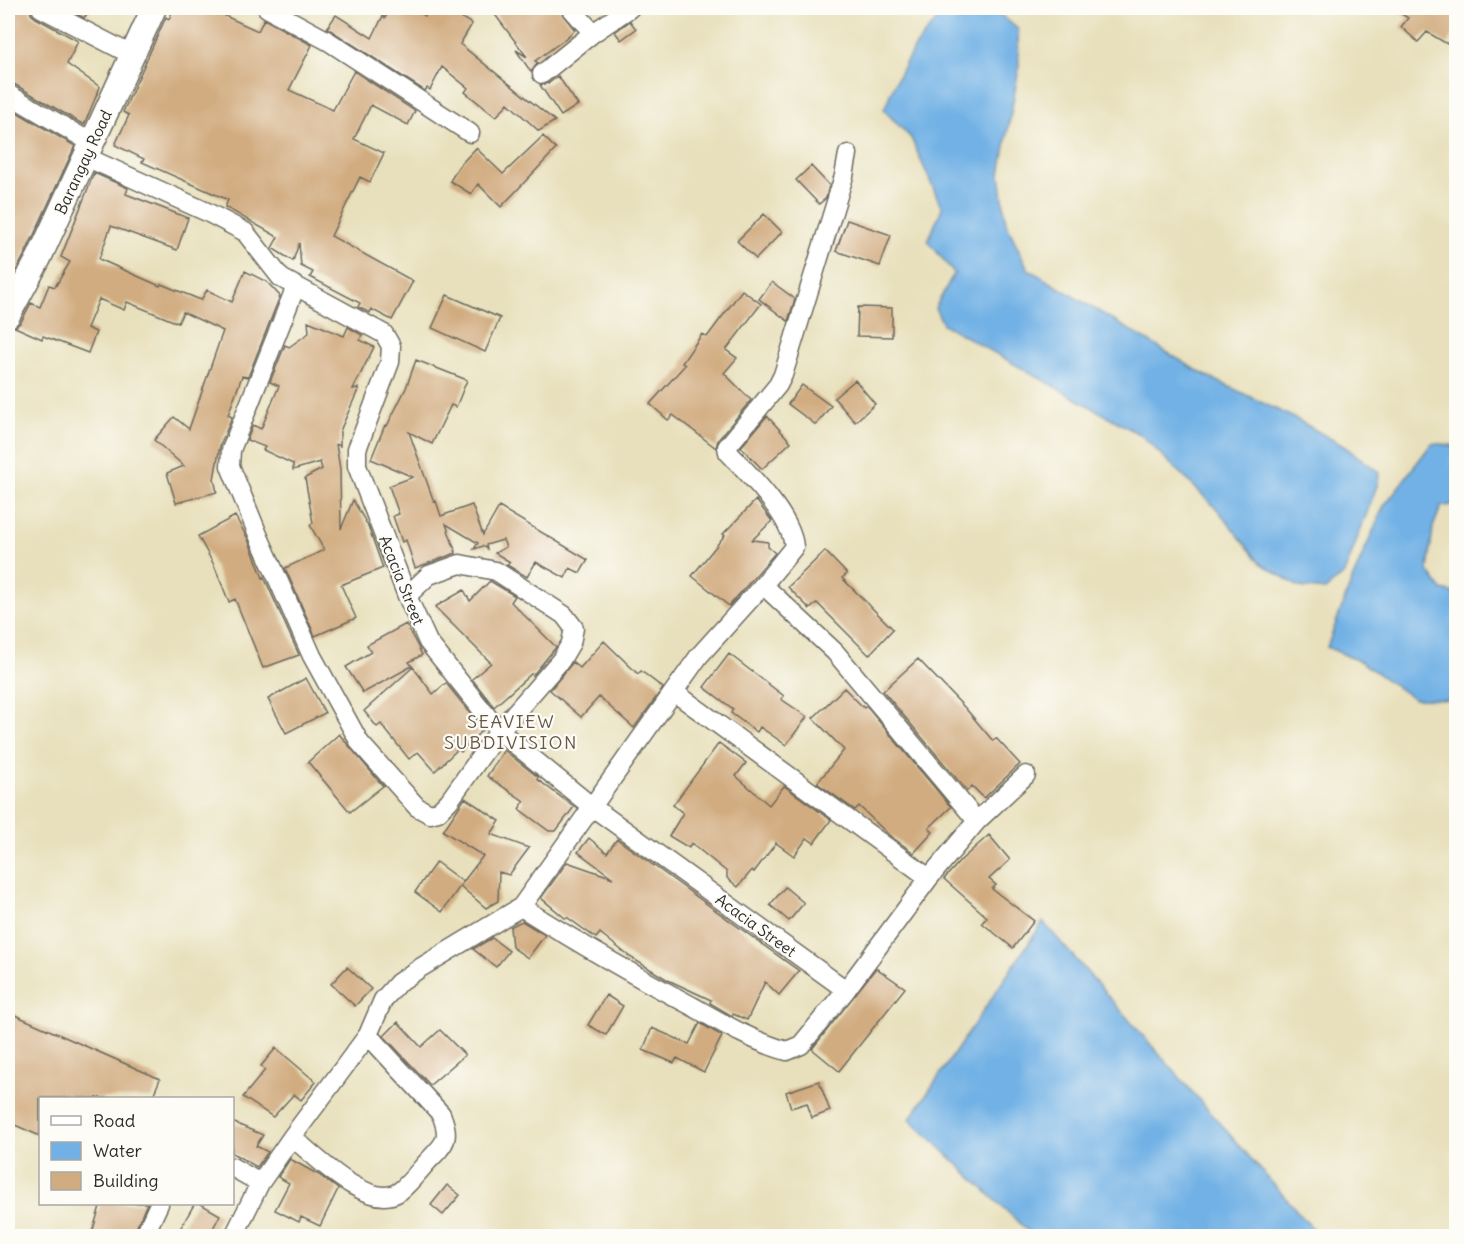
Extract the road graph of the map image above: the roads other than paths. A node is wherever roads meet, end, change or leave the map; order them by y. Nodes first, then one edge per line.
1 (41, 8) edge
2 (154, 8) edge
3 (267, 8) edge
4 (571, 8) edge
5 (630, 8) edge
6 (593, 33) junction
7 (132, 55) junction
8 (542, 74) dead end
9 (8, 94) edge
10 (470, 133) dead end
11 (89, 150) junction
12 (848, 153) dead end
13 (296, 286) junction
14 (8, 315) edge
15 (763, 585) junction
16 (407, 596) junction
17 (674, 692) junction
18 (500, 731) junction
19 (1026, 775) dead end
20 (591, 806) junction
21 (977, 821) junction
22 (929, 878) junction
23 (520, 907) junction
24 (846, 990) junction
25 (368, 1035) junction
26 (292, 1137) junction
27 (234, 1168) edge
28 (260, 1183) junction
29 (158, 1205) edge
30 (144, 1236) edge
31 (234, 1236) edge

1 - 7 street
2 - 7 street, Barangay Road
3 - 10 street
4 - 6 street
5 - 6 street
6 - 8 street
7 - 11 street, Barangay Road
9 - 11 street, Acacia Street
11 - 13 street, Acacia Street
11 - 14 street, Barangay Road
12 - 15 street
13 - 16 street, Acacia Street
13 - 18 street
15 - 17 street
15 - 21 street
16 - 18 street, Acacia Street
16 - 18 street
17 - 20 street
17 - 22 street
18 - 20 street, Acacia Street
19 - 21 street
20 - 23 street
20 - 24 street, Acacia Street
21 - 22 street
22 - 24 street
23 - 24 street
23 - 25 street
25 - 26 street
25 - 26 street
26 - 28 street
27 - 28 street
28 - 31 street
29 - 30 street

